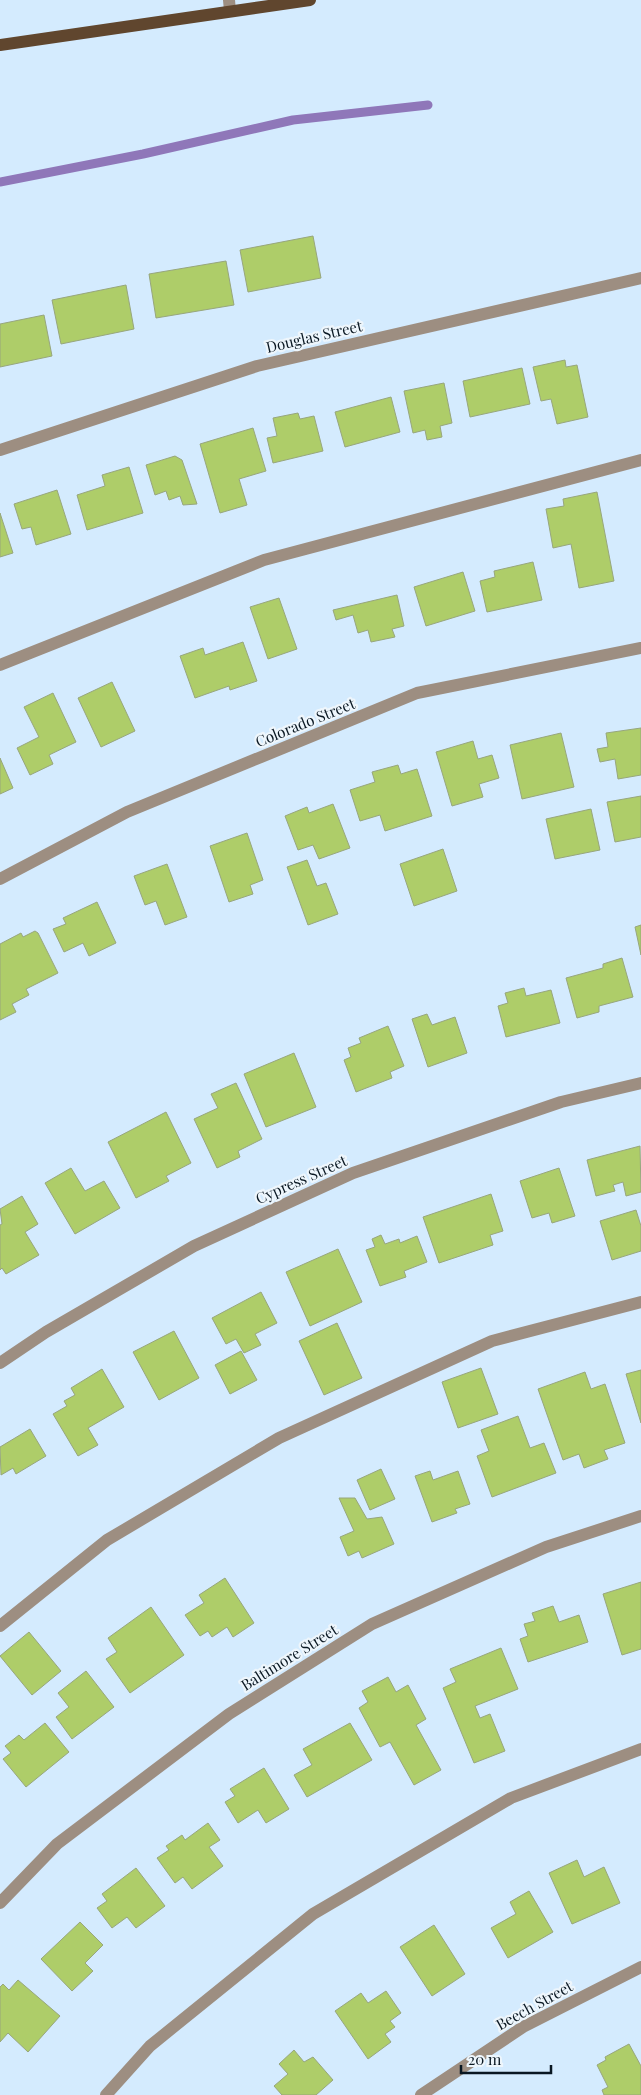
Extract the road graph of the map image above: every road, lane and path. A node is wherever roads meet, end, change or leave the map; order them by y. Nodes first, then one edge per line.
1 (310, 0) edge
2 (230, 5) edge
3 (0, 45) edge
4 (641, 278) edge
5 (0, 450) edge
6 (641, 460) edge
7 (641, 648) edge
8 (0, 665) edge
9 (0, 879) edge
10 (641, 1083) edge
11 (641, 1302) edge
12 (0, 1363) edge
13 (641, 1516) edge
14 (0, 1626) edge
15 (641, 1749) edge
16 (0, 1903) edge
17 (641, 1967) edge
18 (106, 2095) edge
19 (421, 2095) edge

1 - 2 main road
2 - 3 main road
4 - 5 street, Douglas Street
6 - 8 street
7 - 9 street, Colorado Street
10 - 12 street, Cypress Street
11 - 14 street
13 - 16 street, Baltimore Street
15 - 18 street
17 - 19 street, Beech Street

